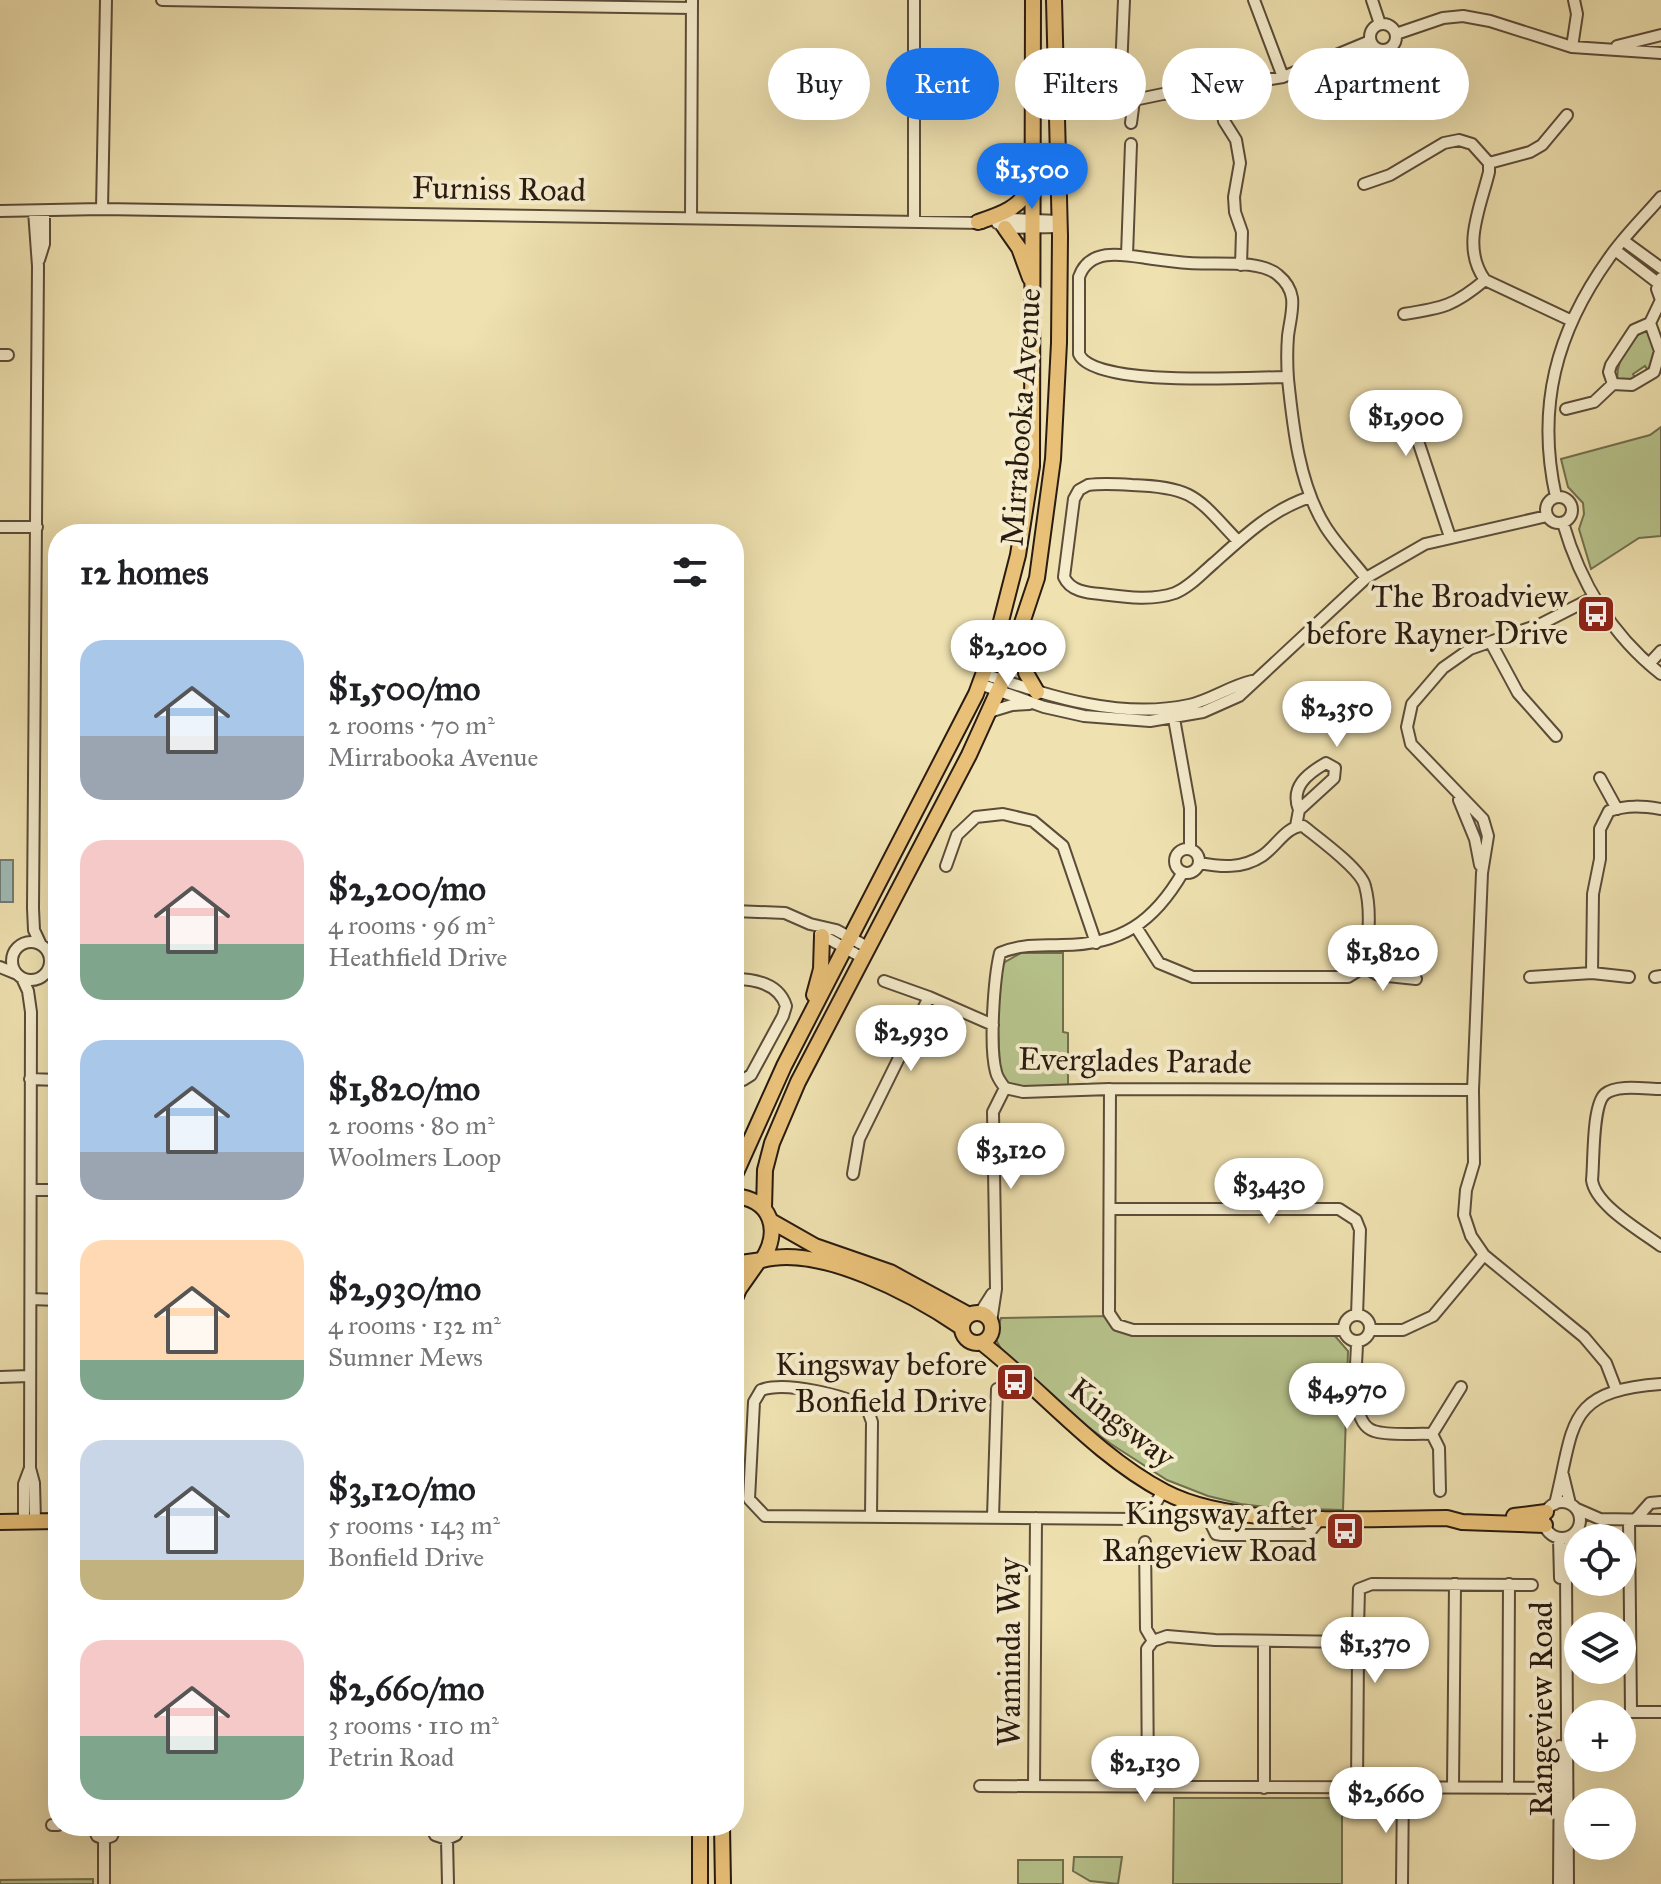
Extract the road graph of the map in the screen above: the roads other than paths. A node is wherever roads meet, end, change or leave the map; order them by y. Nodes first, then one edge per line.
1 (106, 0) edge
2 (162, 0) edge
3 (914, 0) edge
4 (1033, 0) edge
5 (1054, 0) edge
6 (1124, 0) edge
7 (1254, 0) edge
8 (1372, 0) edge
9 (1574, 0) edge
10 (301, 1) edge
11 (494, 2) edge
12 (692, 4) edge
13 (1380, 24) junction
14 (1396, 34) junction
15 (1661, 35) edge
16 (1370, 41) junction
17 (1572, 47) junction
18 (1122, 48) edge
19 (1607, 48) junction
20 (1661, 53) edge
21 (1283, 77) junction
22 (1272, 79) edge
23 (1567, 115) dead end
24 (1131, 120) edge
25 (1224, 120) edge
26 (1131, 123) dead end
27 (1131, 144) dead end
28 (1489, 163) junction
29 (1032, 180) junction
30 (1364, 184) dead end
31 (1661, 197) edge
32 (102, 209) junction
33 (0, 211) edge
34 (39, 211) junction
35 (691, 218) junction
36 (914, 222) junction
37 (978, 222) junction
38 (1033, 223) junction
39 (1060, 224) junction
40 (1001, 226) junction
41 (1624, 241) junction
42 (1615, 250) junction
43 (1127, 255) junction
44 (1241, 265) junction
45 (1661, 268) edge
46 (1485, 280) junction
47 (1660, 280) edge
48 (1033, 285) junction
49 (1404, 314) dead end
50 (1570, 320) junction
51 (1650, 323) junction
52 (1288, 377) junction
53 (1613, 384) junction
54 (1453, 406) dead end
55 (1566, 409) dead end
56 (1310, 497) junction
57 (1556, 497) junction
58 (1547, 516) junction
59 (1563, 523) junction
60 (0, 527) edge
61 (37, 527) junction
62 (1450, 537) junction
63 (1238, 541) junction
64 (1366, 578) junction
65 (1594, 597) junction
66 (1029, 603) junction
67 (1491, 643) junction
68 (1661, 651) edge
69 (1649, 664) junction
70 (1661, 674) edge
71 (982, 679) junction
72 (1000, 685) junction
73 (1036, 698) junction
74 (989, 712) junction
75 (1173, 713) junction
76 (1556, 736) dead end
77 (1600, 778) dead end
78 (1617, 809) junction
79 (1661, 809) edge
80 (1299, 810) junction
81 (1296, 826) junction
82 (1190, 849) junction
83 (1199, 863) junction
84 (946, 866) dead end
85 (1183, 872) junction
86 (33, 908) junction
87 (744, 911) edge
88 (810, 924) junction
89 (1136, 927) junction
90 (822, 936) junction
91 (848, 943) junction
92 (1096, 943) junction
93 (44, 947) junction
94 (16, 948) junction
95 (48, 951) edge
96 (866, 953) junction
97 (48, 957) edge
98 (0, 958) edge
99 (48, 966) edge
100 (0, 967) edge
101 (1364, 967) junction
102 (1592, 973) junction
103 (48, 974) edge
104 (44, 975) junction
105 (19, 976) junction
106 (1530, 977) dead end
107 (1629, 977) dead end
108 (744, 979) edge
109 (1416, 979) dead end
110 (884, 981) dead end
111 (929, 997) junction
112 (31, 1012) junction
113 (993, 1025) junction
114 (803, 1030) junction
115 (30, 1079) junction
116 (744, 1079) edge
117 (48, 1080) edge
118 (1005, 1088) junction
119 (1110, 1089) junction
120 (1661, 1089) edge
121 (1473, 1090) junction
122 (744, 1156) edge
123 (853, 1174) dead end
124 (32, 1190) junction
125 (48, 1190) edge
126 (744, 1198) edge
127 (1110, 1209) junction
128 (768, 1215) junction
129 (1661, 1246) edge
130 (1484, 1255) junction
131 (760, 1261) junction
132 (744, 1263) edge
133 (744, 1282) edge
134 (31, 1299) junction
135 (48, 1300) edge
136 (1357, 1315) junction
137 (979, 1326) junction
138 (1343, 1330) junction
139 (1370, 1330) junction
140 (1357, 1342) junction
141 (29, 1376) junction
142 (0, 1377) edge
143 (1661, 1384) edge
144 (1461, 1387) dead end
145 (997, 1389) dead end
146 (1616, 1389) junction
147 (1432, 1434) junction
148 (1563, 1473) junction
149 (1163, 1491) junction
150 (1440, 1491) dead end
151 (1661, 1502) edge
152 (1202, 1506) junction
153 (1573, 1507) junction
154 (0, 1513) edge
155 (48, 1514) edge
156 (1549, 1514) junction
157 (871, 1516) junction
158 (29, 1517) junction
159 (993, 1517) junction
160 (1322, 1517) junction
161 (1036, 1518) junction
162 (1600, 1519) junction
163 (48, 1520) edge
164 (1632, 1520) junction
165 (1661, 1520) edge
166 (0, 1522) edge
167 (1579, 1524) edge
168 (1591, 1524) edge
169 (1564, 1536) edge
170 (1559, 1538) junction
171 (1145, 1542) dead end
172 (1455, 1584) junction
173 (1509, 1584) junction
174 (1532, 1585) dead end
175 (1565, 1596) edge
176 (1563, 1628) junction
177 (1153, 1641) junction
178 (1264, 1641) junction
179 (1348, 1642) junction
180 (1661, 1712) edge
181 (980, 1786) dead end
182 (1034, 1786) junction
183 (1148, 1787) junction
184 (1357, 1787) junction
185 (1403, 1787) junction
186 (1453, 1787) junction
187 (1264, 1788) junction
188 (1508, 1788) junction
189 (1564, 1788) junction
190 (97, 1836) edge
191 (112, 1836) edge
192 (438, 1836) edge
193 (454, 1836) edge
194 (700, 1836) edge
195 (722, 1836) edge
196 (104, 1839) junction
197 (447, 1839) junction
198 (1567, 1860) edge
199 (104, 1884) edge
200 (448, 1884) edge
201 (700, 1884) edge
202 (723, 1884) edge
203 (1402, 1884) edge
204 (1559, 1884) edge
205 (1568, 1884) edge

1 - 32 street
2 - 10 street
3 - 36 street
4 - 29 main road, Mirrabooka Avenue
5 - 39 main road, Mirrabooka Avenue
6 - 18 street
7 - 21 street
8 - 13 street
9 - 17 street
10 - 11 street
11 - 12 street
12 - 35 street
13 - 14 street
13 - 16 street
14 - 16 street
14 - 17 street
15 - 19 street
16 - 21 street
17 - 19 street
19 - 20 street
21 - 22 street
23 - 28 street
24 - 26 street
25 - 44 street
27 - 43 street
28 - 30 street
28 - 46 street
29 - 37 main road
29 - 38 main road, Mirrabooka Avenue
31 - 41 street
32 - 34 street, Furniss Road
32 - 35 street, Furniss Road
33 - 34 street, Furniss Road
34 - 61 street
35 - 36 street, Furniss Road
36 - 37 street, Furniss Road
37 - 40 street, Furniss Road
38 - 39 street, Furniss Road
38 - 40 street, Furniss Road
38 - 48 main road, Mirrabooka Avenue
39 - 66 main road, Mirrabooka Avenue
40 - 48 main road
41 - 42 street
41 - 45 street
42 - 47 street
42 - 50 street
43 - 44 street
43 - 52 street
44 - 52 street
46 - 49 street
46 - 50 street
47 - 51 street
48 - 71 main road, Mirrabooka Avenue
50 - 57 street
51 - 53 street
51 - 53 street
52 - 56 street
53 - 55 street
54 - 62 street
56 - 63 street
56 - 64 street
57 - 58 street
57 - 59 street
58 - 59 street
58 - 62 street
59 - 65 street
60 - 61 street
61 - 86 street
62 - 64 street
63 - 63 street
64 - 75 street
65 - 67 street
65 - 69 street
66 - 72 main road, Mirrabooka Avenue
66 - 73 main road
67 - 76 street
67 - 121 street
68 - 69 street
69 - 70 street
71 - 72 street
71 - 91 main road, Mirrabooka Avenue
72 - 73 street
72 - 74 main road, Mirrabooka Avenue
73 - 74 street
73 - 75 street
74 - 96 main road, Mirrabooka Avenue
75 - 82 street
77 - 78 street
78 - 79 street
78 - 102 street
80 - 80 street
80 - 81 street
81 - 83 street
81 - 101 street
82 - 83 street
82 - 85 street
83 - 85 street
84 - 92 street
85 - 89 street, Everglades Parade
86 - 93 street
86 - 94 street
87 - 88 street
88 - 90 street
88 - 91 street
89 - 92 street, Everglades Parade
89 - 101 street
90 - 91 street
90 - 114 main road
91 - 96 street
91 - 114 main road, Mirrabooka Avenue
92 - 113 street, Everglades Parade
93 - 94 street
93 - 95 street
93 - 97 street
94 - 98 street
94 - 105 street
96 - 128 main road, Mirrabooka Avenue
99 - 104 street
100 - 105 street
101 - 109 street
102 - 106 street
102 - 107 street
103 - 104 street
104 - 105 street
104 - 112 street
105 - 112 street
108 - 116 street
110 - 111 street
111 - 113 street
111 - 123 street
112 - 115 street
113 - 118 street, Everglades Parade
114 - 122 main road, Mirrabooka Avenue
115 - 117 street
115 - 124 street
118 - 119 street, Everglades Parade
118 - 137 street
119 - 121 street, Everglades Parade
119 - 127 street
120 - 129 street
121 - 130 street
124 - 125 street
124 - 134 street
126 - 128 main road, Kingsway
127 - 136 street
127 - 138 street
128 - 131 main road, Mirrabooka Avenue
128 - 137 main road, Kingsway
130 - 139 street
130 - 146 street
131 - 132 main road, Kingsway
131 - 133 main road
131 - 137 main road, Kingsway
134 - 135 street
134 - 141 street
136 - 138 street
136 - 139 street
137 - 149 main road, Kingsway
138 - 140 street
139 - 140 street
140 - 147 street
141 - 142 street
141 - 158 street
143 - 146 street
144 - 147 street
145 - 159 street
146 - 148 street
147 - 150 street
148 - 153 street
148 - 156 street
149 - 152 main road, Kingsway
149 - 161 street
151 - 164 street
152 - 160 main road, Kingsway
152 - 160 street
153 - 156 street
153 - 162 street
153 - 167 street
154 - 158 main road
155 - 158 main road
156 - 160 main road, Kingsway
156 - 170 street
157 - 157 street
157 - 159 street
158 - 163 main road
158 - 166 main road
159 - 161 street
161 - 182 street, Waminda Way
162 - 164 street
162 - 168 street
164 - 165 street
164 - 180 street
169 - 170 street
170 - 176 street, Rangeview Road
171 - 177 street
172 - 173 street
172 - 179 street
172 - 186 street
173 - 174 street
173 - 188 street
175 - 176 street, Rangeview Road
176 - 189 street, Rangeview Road
177 - 178 street
177 - 183 street
178 - 179 street
178 - 187 street
179 - 184 street
181 - 182 street
182 - 183 street
183 - 187 street
184 - 185 street
184 - 187 street
185 - 186 street
185 - 203 street
186 - 188 street
188 - 189 street
189 - 204 street, Rangeview Road
190 - 196 street
191 - 196 street
192 - 197 street
193 - 197 street
194 - 201 main road
195 - 202 main road
196 - 199 street
197 - 200 street
198 - 205 street, Rangeview Road

